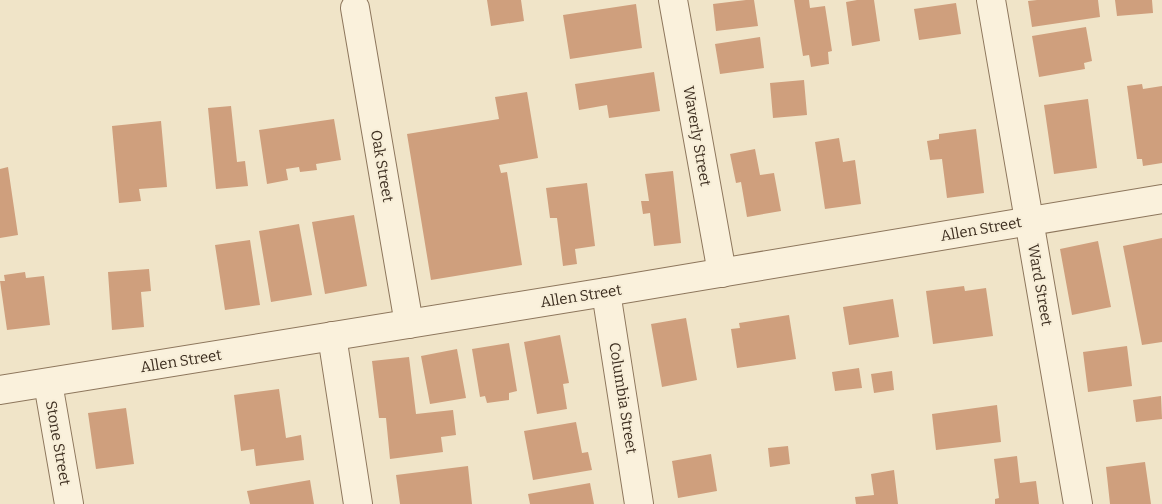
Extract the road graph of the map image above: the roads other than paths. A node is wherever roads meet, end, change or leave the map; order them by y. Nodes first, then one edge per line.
1 (673, 0) edge
2 (991, 0) edge
3 (355, 8) dead end
4 (1162, 199) edge
5 (1029, 221) junction
6 (722, 272) junction
7 (606, 292) junction
8 (408, 324) junction
9 (332, 336) junction
10 (48, 383) junction
11 (0, 390) edge
12 (69, 504) edge
13 (358, 504) edge
14 (639, 504) edge
15 (1078, 504) edge

1 - 6 street, Waverly Street
2 - 5 street, Ward Street
3 - 8 street, Oak Street
4 - 5 street, Allen Street
5 - 6 street, Allen Street
5 - 15 street, Ward Street
6 - 7 street, Allen Street
7 - 8 street, Allen Street
7 - 14 street, Columbia Street
8 - 9 street, Allen Street
9 - 10 street, Allen Street
9 - 13 street
10 - 11 street, Allen Street
10 - 12 street, Stone Street

